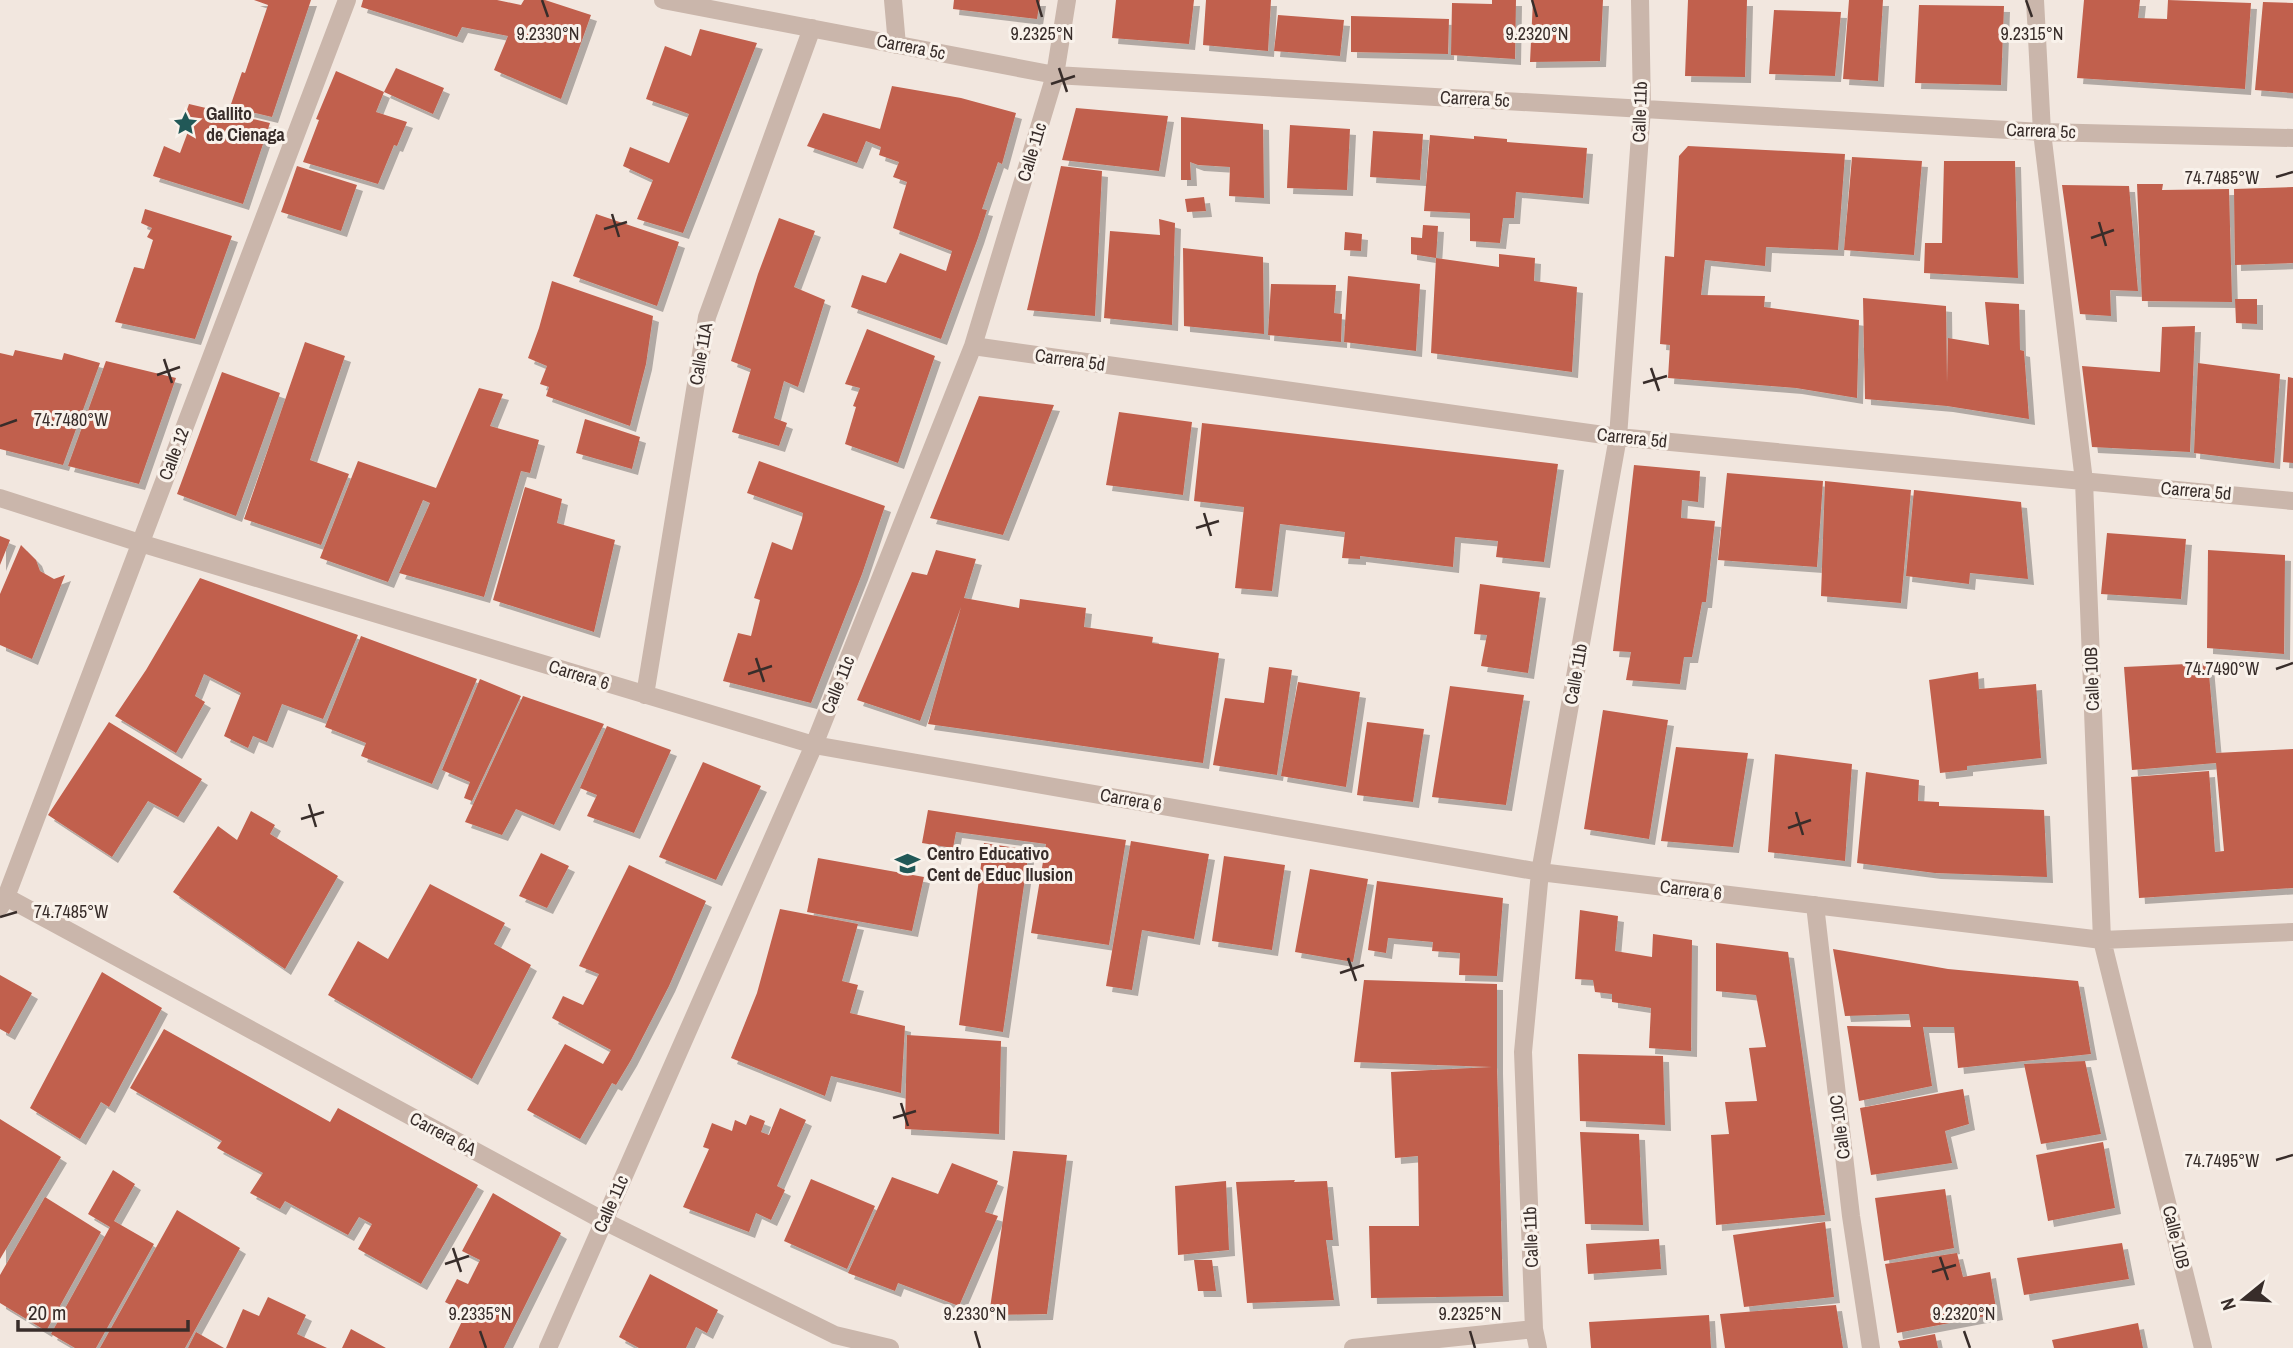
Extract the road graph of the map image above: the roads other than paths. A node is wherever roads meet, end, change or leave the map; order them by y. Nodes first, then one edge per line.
1 (347, 0) edge
2 (663, 0) edge
3 (893, 0) edge
4 (1067, 0) edge
5 (1640, 0) edge
6 (2035, 0) edge
7 (812, 28) junction
8 (897, 45) junction
9 (1055, 75) junction
10 (1642, 108) junction
11 (2042, 132) junction
12 (2293, 138) edge
13 (974, 346) junction
14 (1618, 437) junction
15 (2084, 481) junction
16 (0, 498) edge
17 (2293, 501) edge
18 (140, 543) junction
19 (645, 695) junction
20 (814, 745) junction
21 (1540, 872) junction
22 (3, 902) edge
23 (1815, 905) junction
24 (2293, 932) edge
25 (2102, 940) junction
26 (604, 1221) junction
27 (1534, 1329) junction
28 (548, 1348) edge
29 (890, 1348) edge
30 (1353, 1348) edge
31 (1538, 1348) edge
32 (1871, 1348) edge
33 (2203, 1348) edge

1 - 18 street, Calle 12
2 - 7 street, Carrera 5c
3 - 8 street
4 - 9 street, Calle 11c
5 - 10 street, Calle 11b
6 - 11 street, Calle 10B
7 - 8 street, Carrera 5c
7 - 19 street, Calle 11A
8 - 9 street, Carrera 5c
9 - 10 street, Carrera 5c
9 - 13 street, Calle 11c
10 - 11 street, Carrera 5c
10 - 14 street, Calle 11b
11 - 12 street, Carrera 5c
11 - 15 street, Calle 10B
13 - 14 street, Carrera 5d
13 - 20 street, Calle 11c
14 - 15 street, Carrera 5d
14 - 21 street, Calle 11b
15 - 17 street, Carrera 5d
15 - 25 street, Calle 10B
16 - 18 street, Carrera 6
18 - 19 street, Carrera 6
18 - 22 street, Calle 12
19 - 20 street, Carrera 6
20 - 21 street, Carrera 6
20 - 26 street, Calle 11c
21 - 23 street, Carrera 6
21 - 27 street, Calle 11b
22 - 26 street, Carrera 6A
23 - 25 street, Carrera 6
23 - 32 street, Calle 10C
24 - 25 street, Carrera 6
25 - 33 street, Calle 10B
26 - 28 street, Calle 11c
26 - 29 street, Carrera 6A
27 - 30 street
27 - 31 street, Calle 11b

